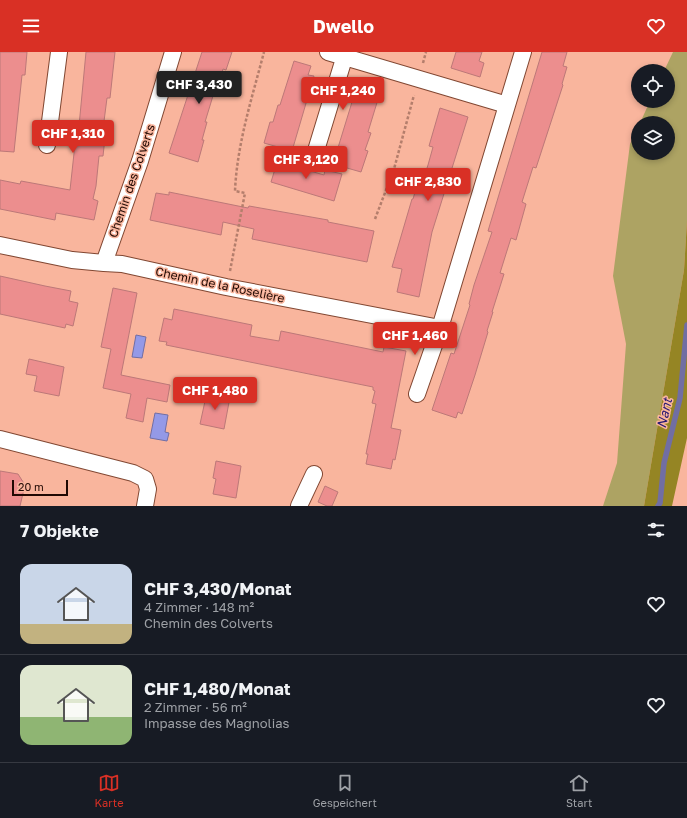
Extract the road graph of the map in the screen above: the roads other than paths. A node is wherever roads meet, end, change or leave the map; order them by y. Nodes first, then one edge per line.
1 (59, 52) edge
2 (173, 52) edge
3 (328, 52) edge
4 (523, 52) edge
5 (345, 54) edge
6 (507, 105) junction
7 (47, 145) dead end
8 (314, 157) dead end
9 (0, 245) edge
10 (104, 263) junction
11 (440, 328) junction
12 (417, 394) dead end
13 (0, 439) edge
14 (314, 474) dead end
15 (145, 506) edge
16 (299, 506) edge

1 - 7 street
2 - 10 street, Chemin des Colverts
3 - 5 street
4 - 6 street
5 - 6 street
5 - 8 street
6 - 11 street
9 - 10 street, Chemin de la Roselière
10 - 11 street, Chemin de la Roselière
11 - 12 street
13 - 15 street
14 - 16 street

